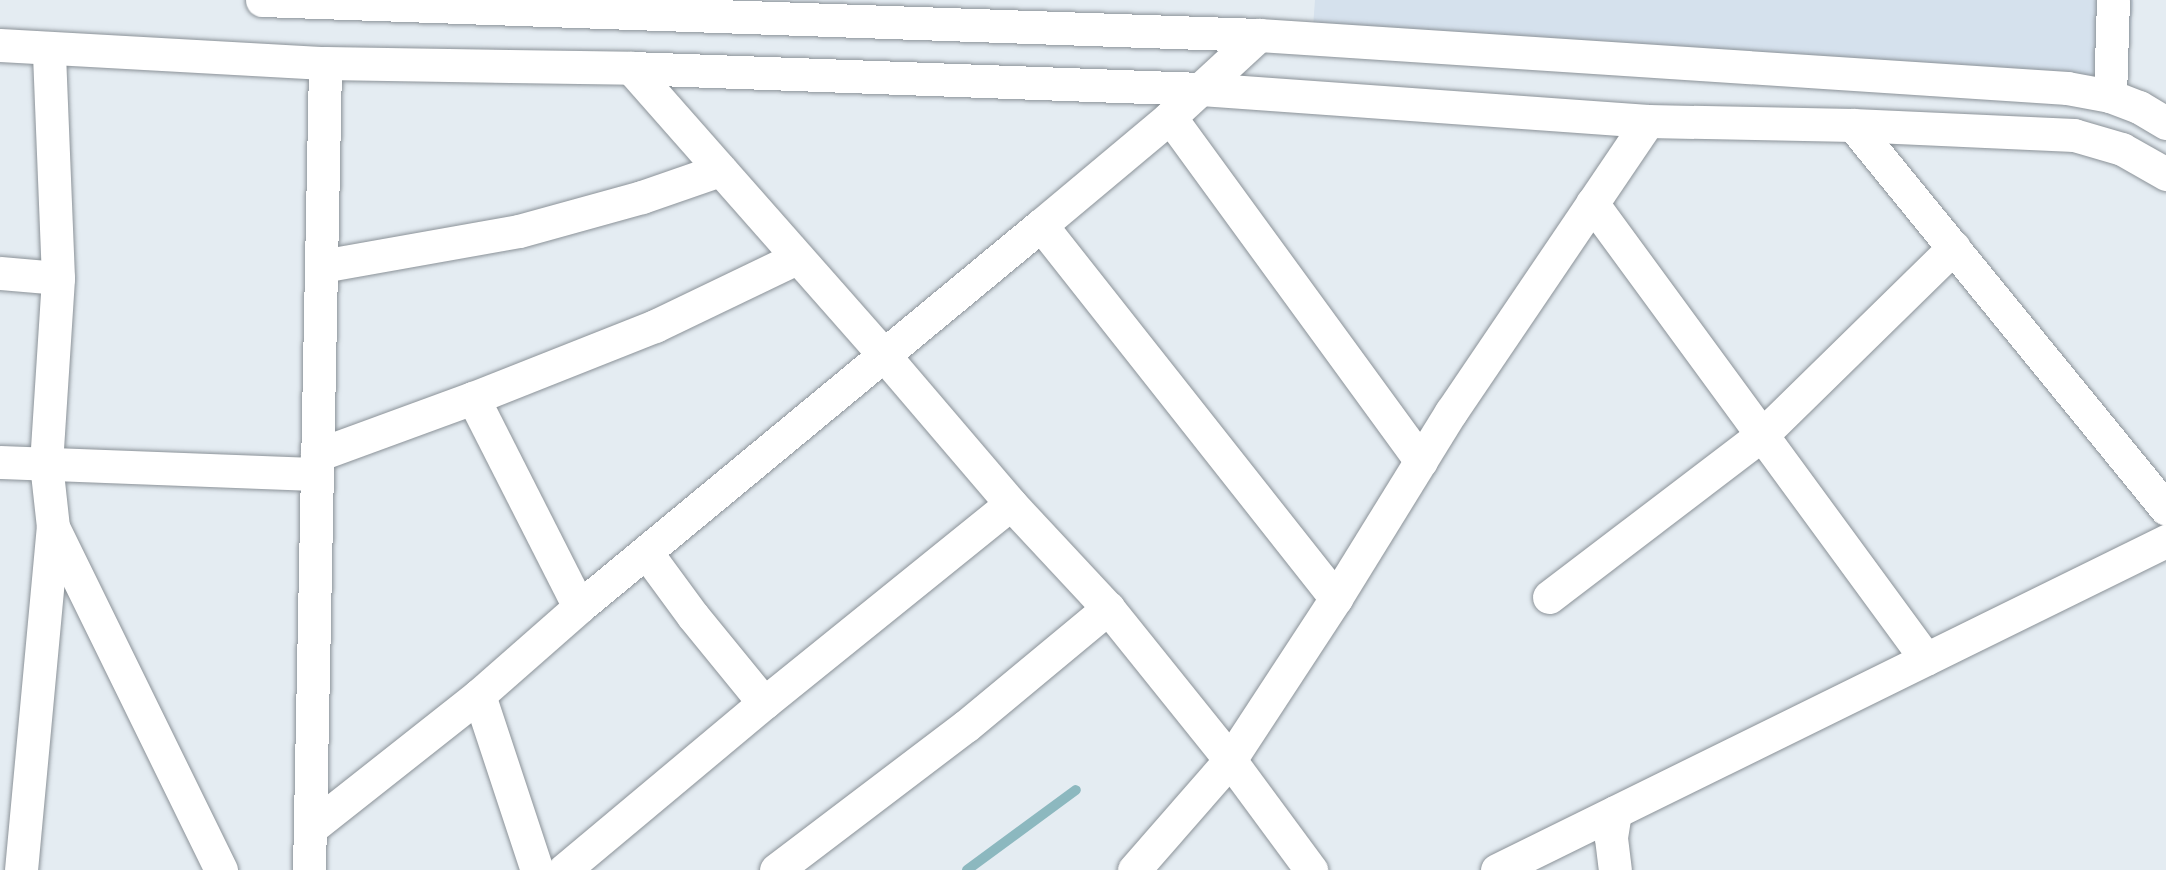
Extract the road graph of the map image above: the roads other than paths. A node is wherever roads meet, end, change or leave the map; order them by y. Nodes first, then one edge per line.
1 (262, 0) edge
2 (2113, 0) edge
3 (1259, 35) junction
4 (0, 45) edge
5 (49, 49) junction
6 (325, 63) junction
7 (631, 68) junction
8 (1201, 89) junction
9 (2110, 96) junction
10 (1170, 117) junction
11 (1648, 121) junction
12 (2166, 123) edge
13 (1854, 125) junction
14 (720, 170) junction
15 (2166, 174) edge
16 (1592, 203) junction
17 (1041, 225) junction
18 (1954, 247) junction
19 (796, 258) junction
20 (322, 266) junction
21 (0, 273) edge
22 (58, 278) junction
23 (883, 354) junction
24 (473, 398) junction
25 (1763, 434) junction
26 (1421, 461) junction
27 (0, 462) edge
28 (45, 464) junction
29 (317, 464) junction
30 (1011, 504) junction
31 (2166, 508) edge
32 (53, 527) junction
33 (2166, 541) edge
34 (646, 552) junction
35 (1549, 597) dead end
36 (1336, 598) junction
37 (579, 607) junction
38 (1108, 608) junction
39 (1926, 659) junction
40 (479, 694) junction
41 (764, 703) junction
42 (1230, 760) junction
43 (1615, 812) junction
44 (312, 827) junction
45 (21, 870) edge
46 (221, 870) edge
47 (309, 870) edge
48 (537, 870) edge
49 (564, 870) edge
50 (776, 870) edge
51 (1134, 870) edge
52 (1311, 870) edge
53 (1497, 870) edge
54 (1615, 870) edge

1 - 3 street
2 - 9 street
3 - 8 street
3 - 9 street
4 - 5 street
5 - 6 street
5 - 22 street
6 - 7 street
6 - 20 street
7 - 8 street
7 - 14 street
8 - 10 street
8 - 11 street
9 - 12 street
10 - 17 street
10 - 26 street
11 - 13 street
11 - 16 street
13 - 15 street
13 - 18 street
14 - 19 street
14 - 20 street
16 - 25 street
16 - 26 street
17 - 23 street
17 - 36 street
18 - 25 street
18 - 31 street
19 - 23 street
19 - 24 street
20 - 29 street
21 - 22 street
22 - 28 street
23 - 30 street
23 - 34 street
24 - 29 street
24 - 37 street
25 - 35 street
25 - 39 street
26 - 36 street
27 - 28 street
28 - 29 street
28 - 32 street
29 - 44 street
30 - 38 street
30 - 41 street
32 - 45 street
32 - 46 street
33 - 39 street
34 - 37 street
34 - 41 street
36 - 42 street
37 - 40 street
38 - 42 street
38 - 50 street
39 - 43 street
40 - 44 street
40 - 48 street
41 - 49 street
42 - 51 street
42 - 52 street
43 - 53 street
43 - 54 street
44 - 47 street

